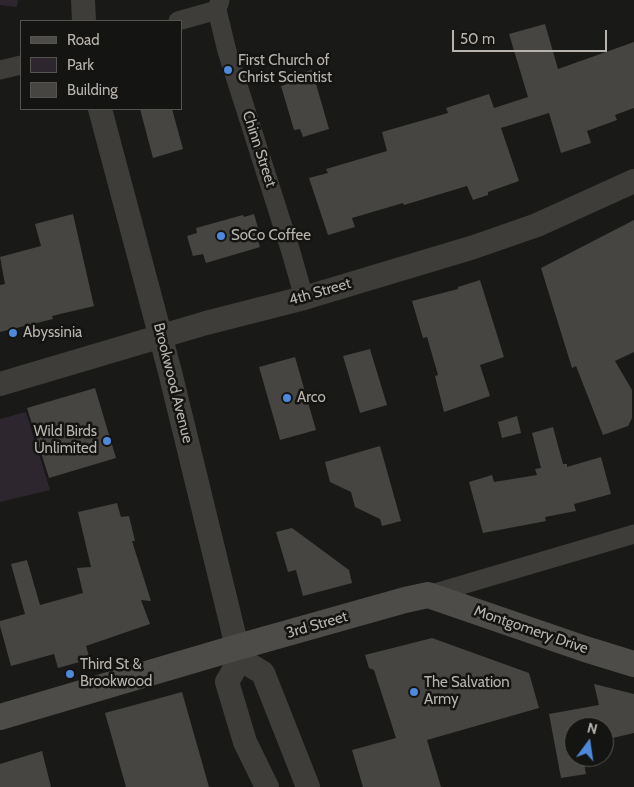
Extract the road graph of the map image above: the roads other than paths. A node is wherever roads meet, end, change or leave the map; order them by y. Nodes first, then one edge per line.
1 (83, 0) edge
2 (219, 5) edge
3 (84, 20) edge
4 (181, 20) edge
5 (20, 65) edge
6 (0, 70) edge
7 (100, 110) edge
8 (634, 181) edge
9 (304, 298) junction
10 (161, 337) junction
11 (0, 384) edge
12 (634, 534) edge
13 (428, 595) junction
14 (239, 653) junction
15 (634, 664) edge
16 (0, 718) edge
17 (267, 787) edge
18 (308, 787) edge

1 - 3 street
2 - 4 street
2 - 9 street, Chinn Street
5 - 6 street
7 - 10 street, Brookwood Avenue
8 - 9 street, 4th Street
9 - 10 street, 4th Street
10 - 11 street, 4th Street
10 - 14 street, Brookwood Avenue
12 - 13 street, 3rd Street
13 - 14 main road, 3rd Street
13 - 15 main road, Montgomery Drive
14 - 16 main road, 3rd Street
14 - 17 street
14 - 18 street

